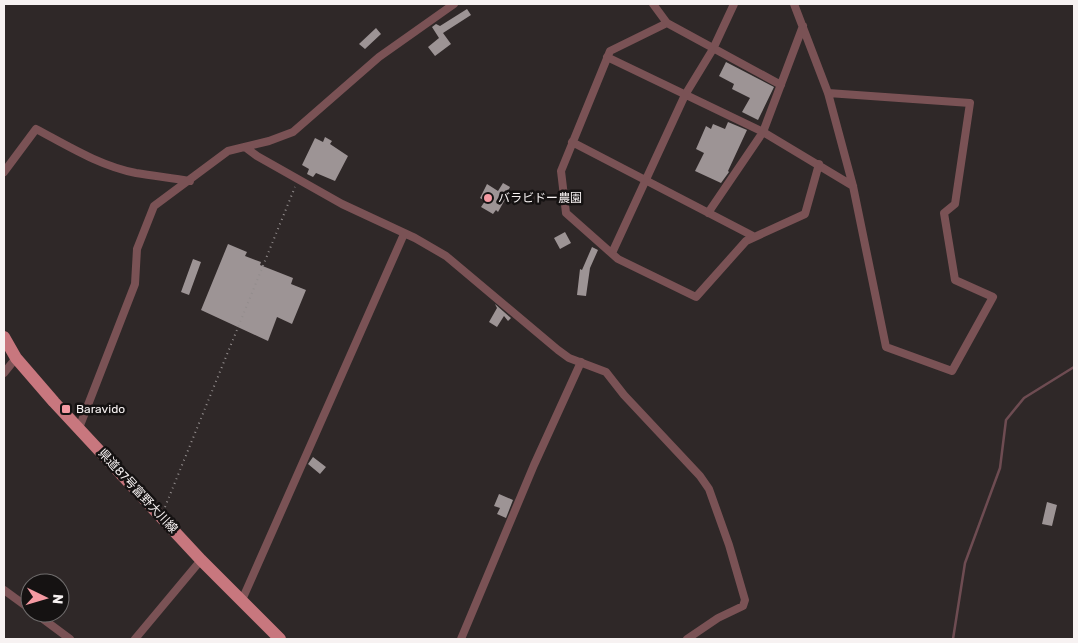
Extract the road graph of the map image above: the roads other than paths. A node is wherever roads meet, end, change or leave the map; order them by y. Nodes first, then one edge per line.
1 (454, 4) edge
2 (653, 4) edge
3 (734, 4) edge
4 (794, 4) edge
5 (668, 23) junction
6 (803, 26) junction
7 (713, 49) junction
8 (607, 57) junction
9 (781, 85) junction
10 (828, 93) junction
11 (685, 95) junction
12 (763, 132) junction
13 (572, 142) junction
14 (245, 146) junction
15 (819, 164) junction
16 (4, 172) edge
17 (190, 181) junction
18 (646, 181) junction
19 (853, 186) junction
20 (708, 213) junction
21 (404, 234) junction
22 (752, 236) junction
23 (612, 253) junction
24 (4, 337) edge
25 (16, 358) junction
26 (581, 362) junction
27 (4, 373) edge
28 (79, 428) junction
29 (201, 560) junction
30 (4, 590) edge
31 (242, 600) junction
32 (20, 602) edge
33 (48, 623) edge
34 (70, 639) edge
35 (135, 639) edge
36 (280, 639) edge
37 (461, 639) edge
38 (687, 639) edge

1 - 14 street
2 - 5 street
3 - 7 street
4 - 6 street
5 - 7 street
5 - 8 street
6 - 9 street
6 - 10 street
7 - 9 street
7 - 11 street
8 - 11 street
8 - 13 street
9 - 12 street
10 - 19 street
10 - 19 street
11 - 12 street
11 - 18 street
12 - 15 street
12 - 20 street
13 - 18 street
13 - 23 street
14 - 17 street
14 - 21 street
15 - 19 street
15 - 22 street
16 - 17 street
17 - 28 street
18 - 20 street
18 - 23 street
20 - 22 street
21 - 26 street
21 - 31 street
22 - 23 street
24 - 25 main road, 県道87号富野大川線
25 - 27 street
25 - 28 main road, 県道87号富野大川線
26 - 37 street
26 - 38 street
28 - 29 main road, 県道87号富野大川線
29 - 31 main road, 県道87号富野大川線
29 - 35 street
30 - 32 street
31 - 36 main road, 県道87号富野大川線
33 - 34 street

